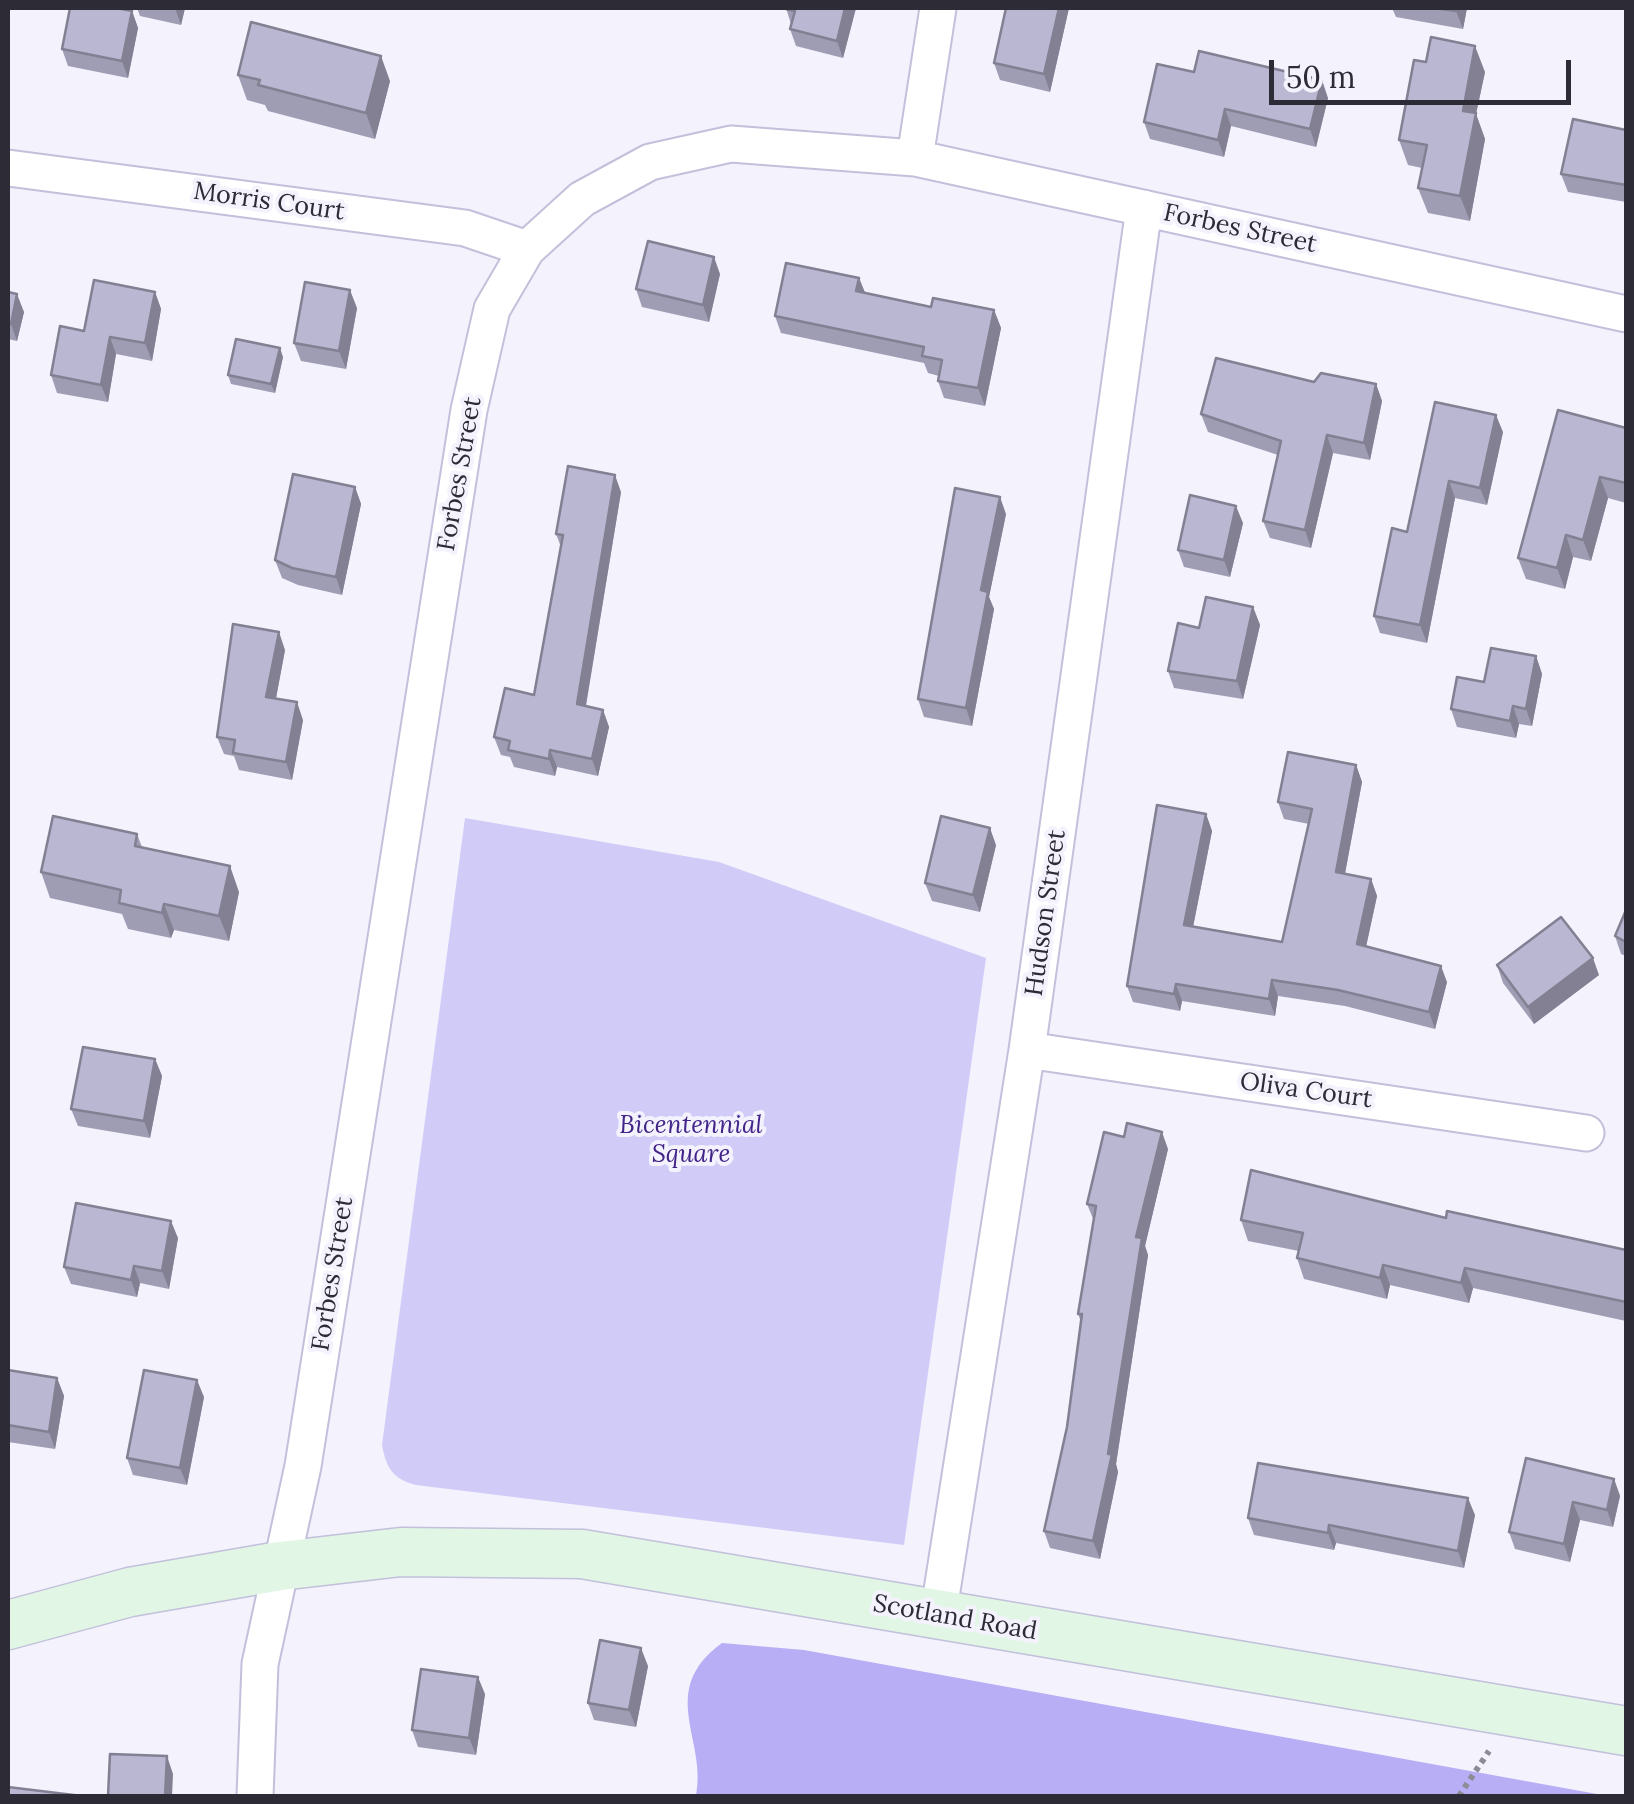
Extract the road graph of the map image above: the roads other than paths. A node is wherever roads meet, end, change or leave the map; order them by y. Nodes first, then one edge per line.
1 (938, 8) edge
2 (915, 158) junction
3 (8, 168) edge
4 (1144, 208) junction
5 (528, 249) junction
6 (1626, 314) edge
7 (1027, 1050) junction
8 (1586, 1133) dead end
9 (280, 1566) junction
10 (938, 1616) junction
11 (8, 1626) edge
12 (1626, 1730) edge
13 (255, 1796) edge

1 - 2 street
2 - 4 street, Forbes Street
2 - 5 street, Forbes Street
3 - 5 street, Morris Court
4 - 6 street, Forbes Street
4 - 7 street, Hudson Street
5 - 9 street, Forbes Street
7 - 8 street, Oliva Court
7 - 10 street, Hudson Street
9 - 10 main road, Scotland Road
9 - 11 main road
9 - 13 street, Forbes Street
10 - 12 main road, Scotland Road

